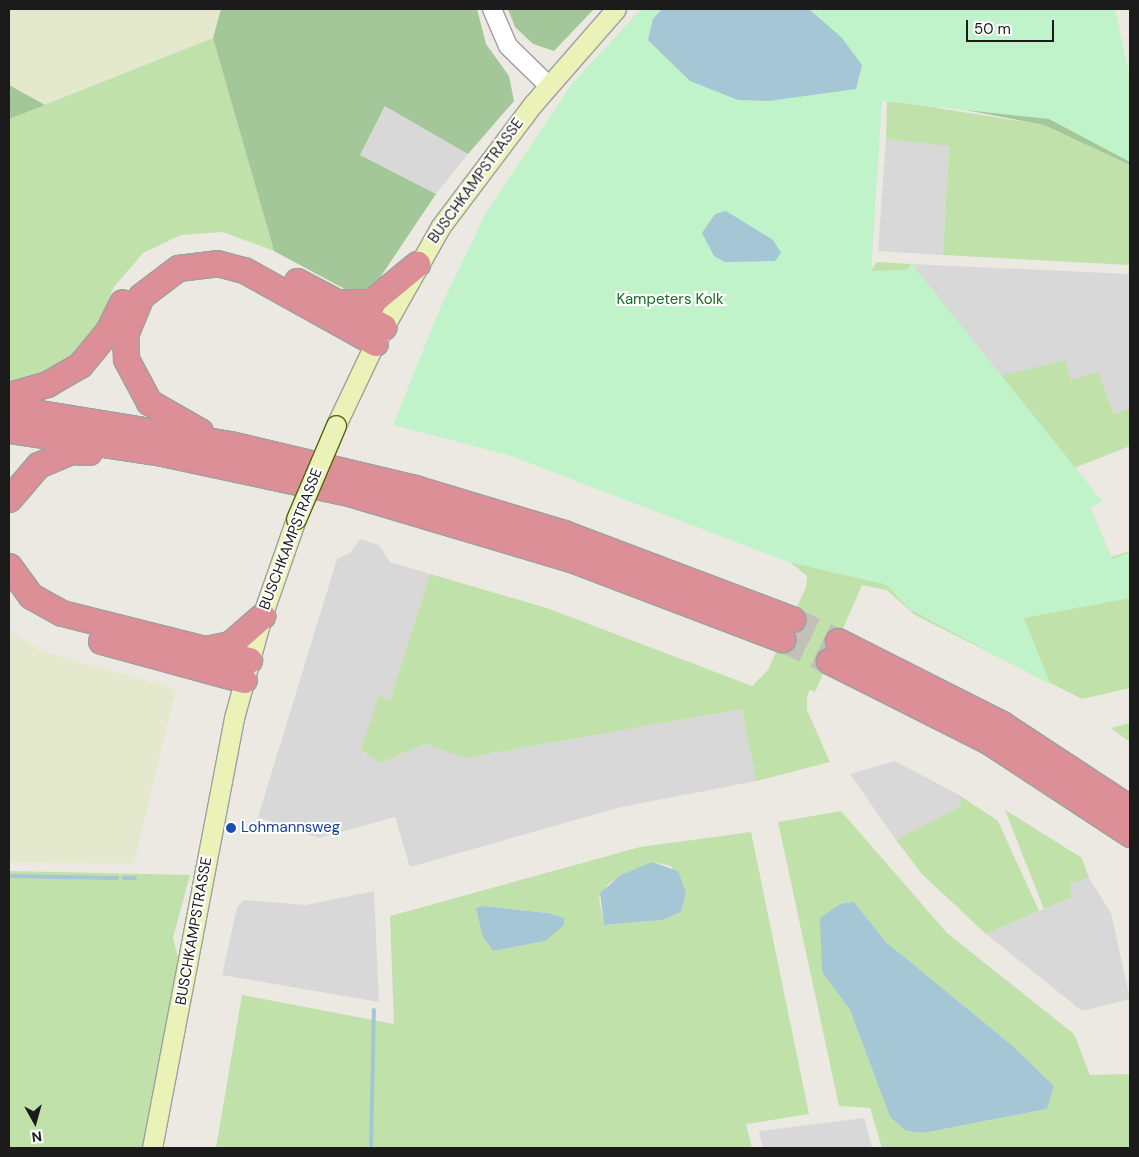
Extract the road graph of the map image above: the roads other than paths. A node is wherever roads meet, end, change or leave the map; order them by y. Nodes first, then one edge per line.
1 (492, 9) edge
2 (616, 9) edge
3 (548, 85) junction
4 (417, 264) junction
5 (340, 302) junction
6 (380, 335) junction
7 (9, 395) edge
8 (9, 408) edge
9 (9, 430) edge
10 (232, 456) junction
11 (9, 499) edge
12 (9, 566) edge
13 (9, 596) edge
14 (262, 616) junction
15 (787, 629) tunnel mouth
16 (204, 650) junction
17 (247, 670) junction
18 (1130, 808) edge
19 (1130, 834) edge
20 (152, 1148) edge

1 - 3 street
2 - 3 main road, BUSCHKAMPSTRASSE
3 - 4 main road, BUSCHKAMPSTRASSE
4 - 5 highway
4 - 6 main road, BUSCHKAMPSTRASSE
5 - 6 highway
5 - 7 highway
6 - 10 highway
6 - 14 main road, BUSCHKAMPSTRASSE, bridge
8 - 10 highway
9 - 10 highway
10 - 11 highway
10 - 15 highway
12 - 16 highway
13 - 17 highway
14 - 16 highway
14 - 17 main road, BUSCHKAMPSTRASSE
16 - 17 highway
17 - 20 main road, BUSCHKAMPSTRASSE
18 - 19 highway

